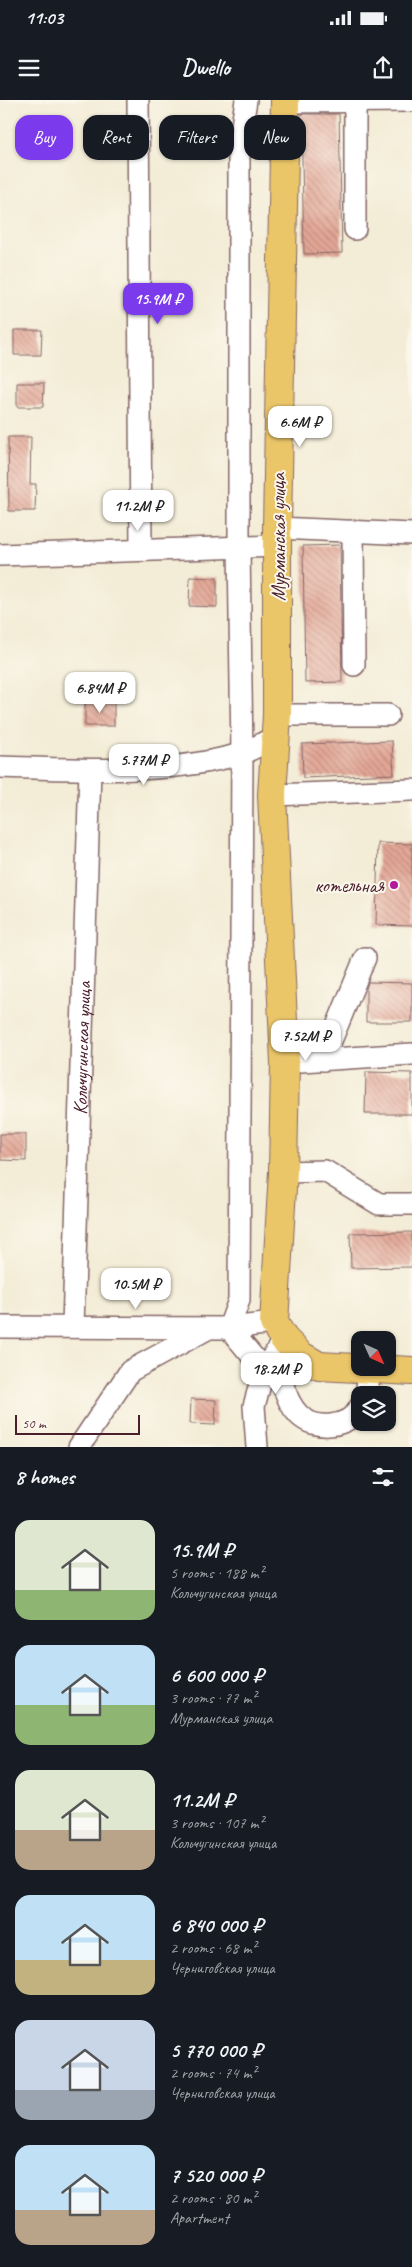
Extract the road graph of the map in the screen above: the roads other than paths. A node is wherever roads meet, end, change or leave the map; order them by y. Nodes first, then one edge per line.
1 (138, 100) edge
2 (246, 100) edge
3 (285, 101) edge
4 (412, 101) edge
5 (355, 102) junction
6 (355, 229) dead end
7 (353, 531) junction
8 (412, 534) edge
9 (277, 537) junction
10 (239, 547) junction
11 (141, 550) junction
12 (0, 555) edge
13 (354, 665) dead end
14 (388, 715) dead end
15 (276, 726) junction
16 (242, 753) junction
17 (0, 767) edge
18 (90, 770) junction
19 (412, 790) edge
20 (272, 795) junction
21 (365, 958) dead end
22 (412, 1054) edge
23 (323, 1060) junction
24 (285, 1062) junction
25 (283, 1172) junction
26 (412, 1204) edge
27 (0, 1327) edge
28 (73, 1328) junction
29 (219, 1328) junction
30 (286, 1339) junction
31 (412, 1371) edge
32 (273, 1375) junction
33 (368, 1383) edge
34 (351, 1415) edge
35 (79, 1447) edge
36 (257, 1447) edge

1 - 11 street
2 - 10 street
3 - 5 street
3 - 9 main road, Мурманская улица
4 - 5 street
5 - 6 street
7 - 8 street
7 - 9 street
7 - 13 street
9 - 10 street
9 - 15 main road, Мурманская улица
10 - 11 street
10 - 16 street
11 - 12 street
14 - 15 street
15 - 16 street
15 - 20 main road, Мурманская улица
16 - 18 street
16 - 29 street
17 - 18 street
18 - 28 street, Кольчугинская улица
19 - 20 street
20 - 24 main road, Мурманская улица
21 - 23 street
22 - 23 street
23 - 24 street
24 - 25 main road, Мурманская улица
25 - 26 street
25 - 30 main road, Мурманская улица
27 - 28 street
28 - 29 street
29 - 30 street
29 - 32 street
29 - 35 street
30 - 32 street
30 - 33 main road
31 - 33 main road
32 - 34 street
32 - 36 street

